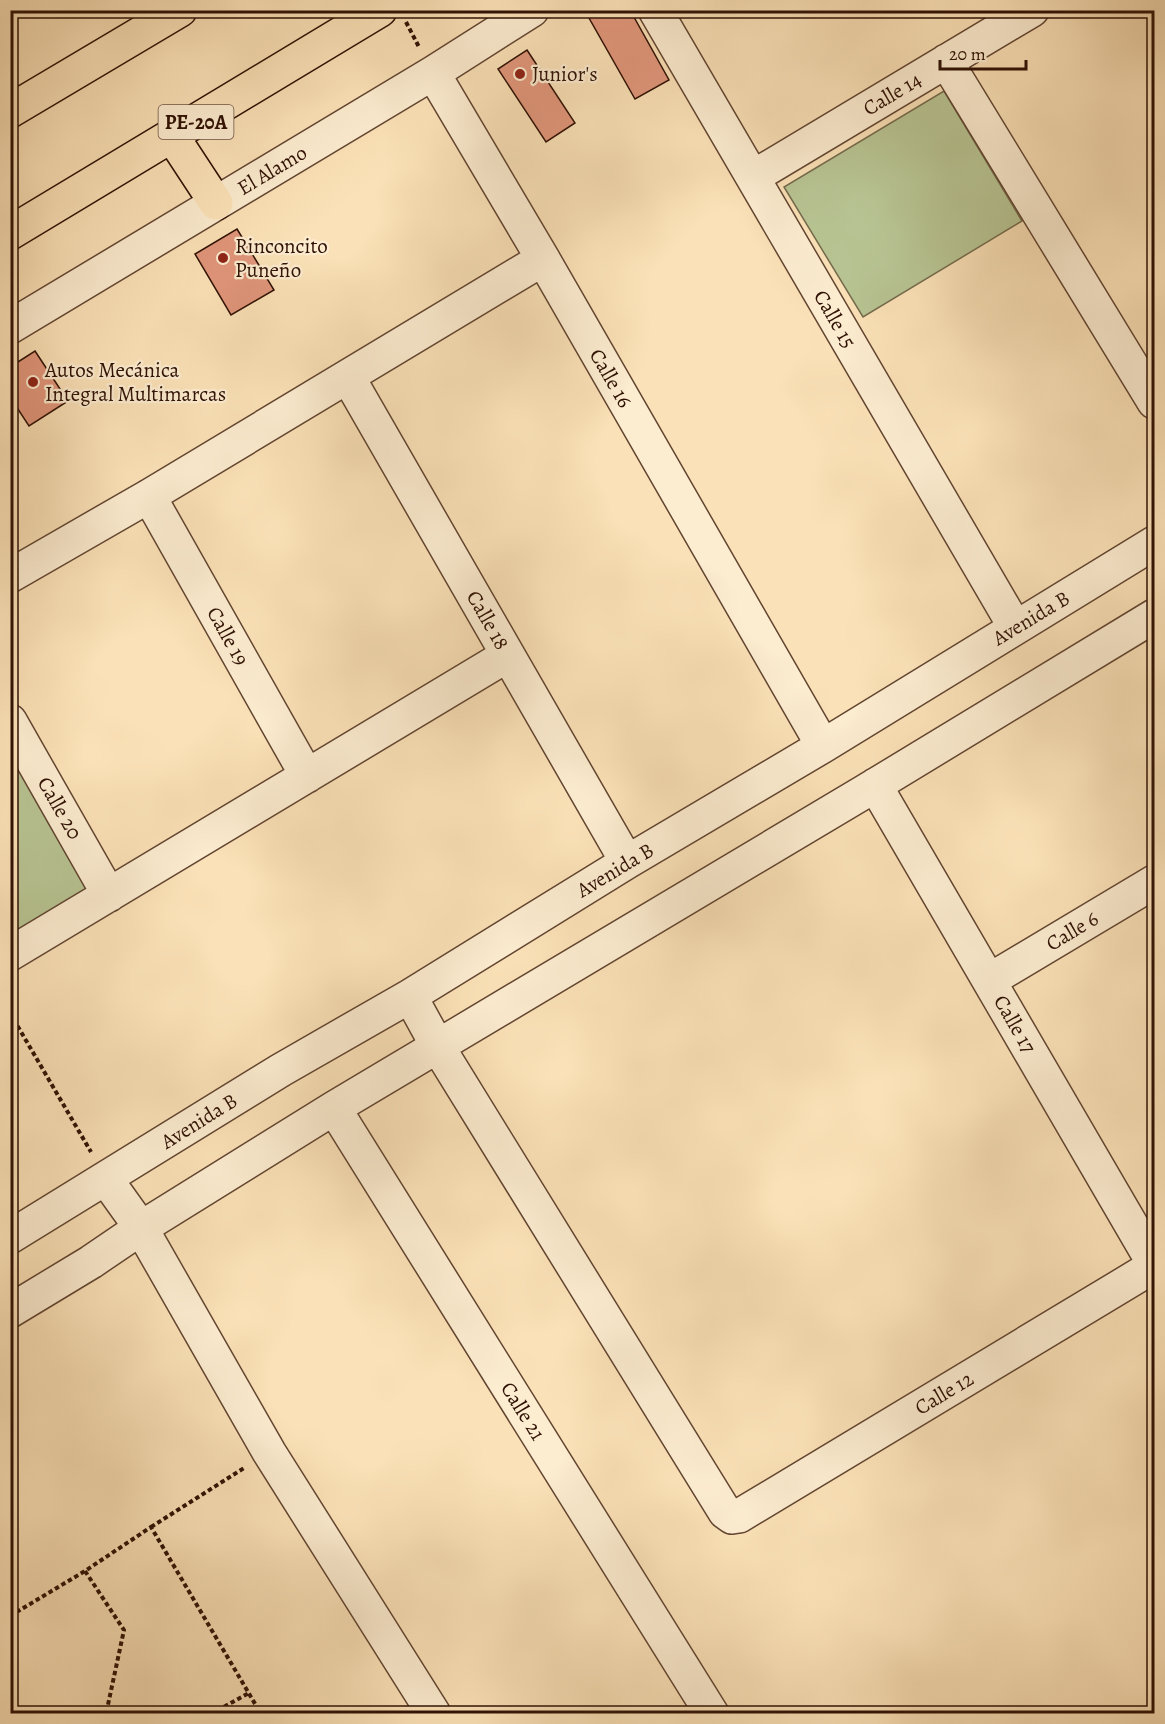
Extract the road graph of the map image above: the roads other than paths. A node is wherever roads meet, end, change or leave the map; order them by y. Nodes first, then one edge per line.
1 (180, 10) edge
2 (532, 10) edge
3 (655, 10) edge
4 (1032, 10) edge
5 (393, 16) edge
6 (946, 61) junction
7 (433, 73) junction
8 (10, 111) edge
9 (172, 136) junction
10 (753, 177) junction
11 (216, 203) junction
12 (10, 233) edge
13 (543, 259) junction
14 (10, 327) edge
15 (348, 377) junction
16 (1155, 402) edge
17 (149, 496) junction
18 (1155, 543) edge
19 (10, 576) edge
20 (1155, 616) edge
21 (1015, 627) junction
22 (508, 655) junction
23 (10, 721) edge
24 (823, 746) junction
25 (307, 776) junction
26 (875, 785) junction
27 (627, 862) junction
28 (1155, 882) edge
29 (109, 895) junction
30 (10, 954) edge
31 (990, 980) junction
32 (410, 996) junction
33 (438, 1047) junction
34 (334, 1108) junction
35 (106, 1179) junction
36 (141, 1228) junction
37 (10, 1237) edge
38 (1155, 1265) edge
39 (10, 1311) edge
40 (434, 1713) edge
41 (712, 1713) edge

1 - 8 main road
2 - 7 street, El Alamo
3 - 10 street, Calle 15
4 - 6 street, Calle 14
5 - 9 main road, PE-20A
6 - 10 street, Calle 14
6 - 16 street
7 - 11 street, El Alamo
7 - 13 street, Calle 16
9 - 11 main road
9 - 12 main road, PE-20A
10 - 21 street, Calle 15
11 - 14 street, El Alamo
13 - 15 street
13 - 24 street, Calle 16
15 - 17 street
15 - 22 street, Calle 18
17 - 19 street
17 - 25 street, Calle 19
18 - 21 street, Avenida B
20 - 26 street
21 - 24 street, Avenida B
22 - 25 street
22 - 27 street, Calle 18
23 - 29 street, Calle 20
24 - 27 street, Avenida B
25 - 29 street
26 - 31 street, Calle 17
26 - 33 street
27 - 32 street, Avenida B
28 - 31 street, Calle 6
29 - 30 street
31 - 38 street, Calle 17
32 - 33 street
32 - 35 street, Avenida B
33 - 34 street
33 - 38 street, Calle 12
34 - 36 street
34 - 41 street, Calle 21
35 - 36 street
35 - 37 street, Avenida B
36 - 39 street
36 - 40 street

